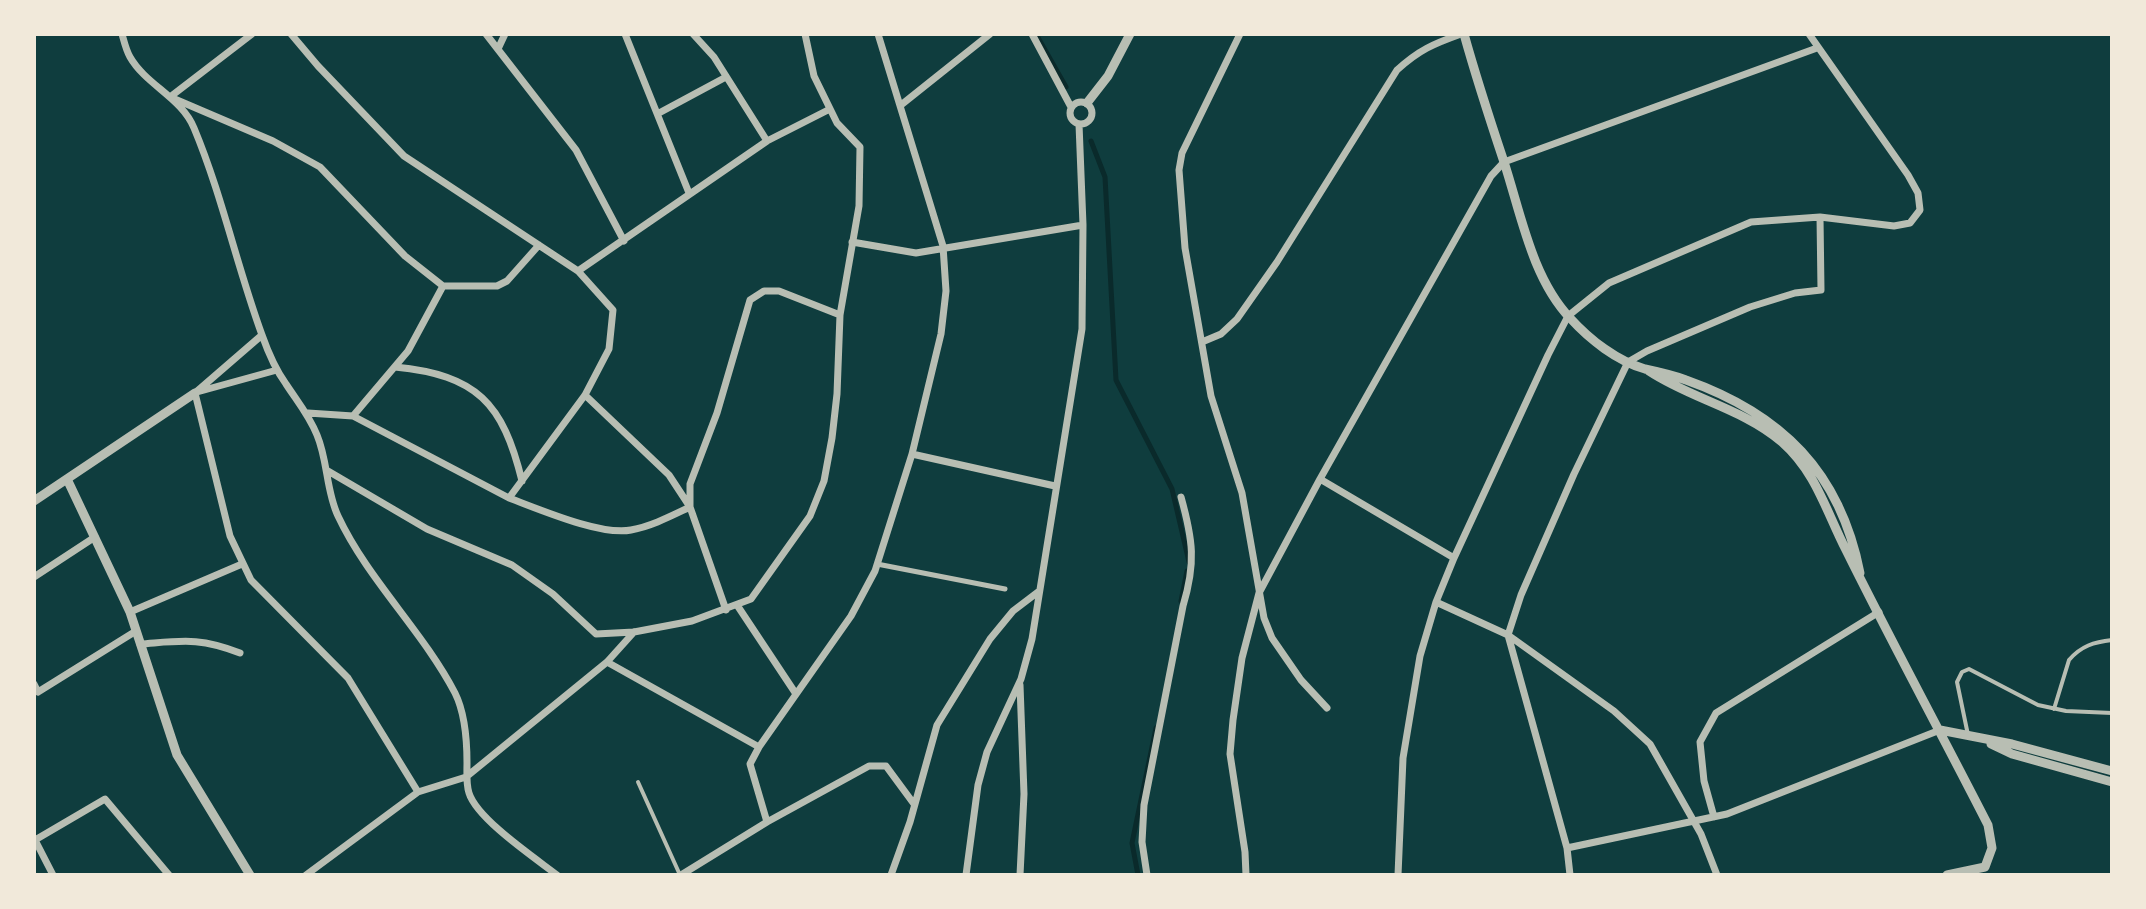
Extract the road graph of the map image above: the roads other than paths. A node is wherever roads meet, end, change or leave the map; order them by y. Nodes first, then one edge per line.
1 (122, 34) edge
2 (252, 34) edge
3 (291, 34) edge
4 (486, 34) edge
5 (505, 34) edge
6 (625, 34) edge
7 (693, 34) edge
8 (805, 34) edge
9 (878, 34) edge
10 (990, 34) edge
11 (1032, 34) edge
12 (1130, 34) edge
13 (1240, 34) edge
14 (1463, 34) edge
15 (1809, 34) edge
16 (1817, 48) junction
17 (498, 49) junction
18 (726, 77) junction
19 (170, 97) junction
20 (1087, 103) junction
21 (901, 105) junction
22 (1071, 107) junction
23 (830, 109) junction
24 (659, 113) junction
25 (1079, 124) junction
26 (767, 141) junction
27 (1504, 162) junction
28 (689, 193) junction
29 (1820, 217) junction
30 (1083, 225) junction
31 (624, 241) junction
32 (852, 242) junction
33 (539, 245) junction
34 (943, 246) junction
35 (578, 271) junction
36 (443, 286) junction
37 (840, 315) junction
38 (1568, 316) junction
39 (262, 335) junction
40 (1202, 342) junction
41 (1628, 362) junction
42 (395, 367) junction
43 (277, 370) junction
44 (195, 393) junction
45 (585, 395) junction
46 (308, 413) junction
47 (353, 416) junction
48 (912, 454) junction
49 (328, 471) junction
50 (67, 479) junction
51 (1320, 479) junction
52 (522, 481) junction
53 (1055, 486) junction
54 (1181, 497) dead end
55 (509, 498) junction
56 (34, 501) edge
57 (690, 507) junction
58 (95, 537) junction
59 (1454, 558) junction
60 (242, 564) junction
61 (877, 564) junction
62 (34, 577) edge
63 (1005, 589) dead end
64 (1039, 592) junction
65 (1259, 593) junction
66 (1436, 602) junction
67 (737, 605) junction
68 (726, 610) junction
69 (130, 612) junction
70 (1879, 612) junction
71 (136, 631) junction
72 (634, 632) junction
73 (1508, 635) junction
74 (2112, 640) edge
75 (140, 644) junction
76 (240, 653) dead end
77 (607, 662) junction
78 (1021, 679) junction
79 (34, 684) edge
80 (796, 694) junction
81 (1327, 708) dead end
82 (2054, 709) junction
83 (2112, 713) edge
84 (1940, 730) junction
85 (1968, 737) junction
86 (1981, 740) junction
87 (759, 747) junction
88 (2112, 771) edge
89 (466, 777) junction
90 (638, 782) dead end
91 (2112, 782) edge
92 (418, 792) junction
93 (914, 804) junction
94 (1714, 817) junction
95 (1691, 820) junction
96 (767, 822) junction
97 (35, 838) edge
98 (1567, 848) junction
99 (53, 875) edge
100 (169, 875) edge
101 (250, 875) edge
102 (306, 875) edge
103 (557, 875) edge
104 (680, 875) edge
105 (891, 875) edge
106 (966, 875) edge
107 (1020, 875) edge
108 (1147, 875) edge
109 (1246, 875) edge
110 (1398, 875) edge
111 (1570, 875) edge
112 (1717, 875) edge
113 (1947, 875) edge

1 - 19 street
2 - 19 street
3 - 33 street
4 - 17 street
5 - 17 street
6 - 24 street
7 - 18 street
8 - 23 street
9 - 21 street
10 - 21 street
11 - 22 street
12 - 20 street
13 - 40 street
14 - 27 street
14 - 40 street
15 - 16 street
16 - 27 street
16 - 29 street
17 - 31 street
18 - 24 street
18 - 26 street
19 - 36 street
19 - 39 street
20 - 22 street
20 - 25 street
21 - 34 street
22 - 25 street
23 - 26 street
23 - 32 street
24 - 28 street
25 - 30 street
26 - 28 street
27 - 38 street
27 - 51 street
28 - 31 street
29 - 38 street
29 - 41 street
30 - 34 street
30 - 53 street
31 - 35 street
32 - 34 street
32 - 37 street
33 - 35 street
33 - 36 street
34 - 48 street
35 - 45 street
36 - 42 street
37 - 57 street
37 - 67 street
38 - 41 street
38 - 59 street
39 - 43 street
39 - 44 street
40 - 65 street
41 - 70 street
41 - 73 street
42 - 47 street
42 - 52 street
43 - 44 street
43 - 46 street
44 - 50 street
44 - 60 street
45 - 52 street
45 - 57 street
46 - 47 street
46 - 49 street
47 - 55 street
48 - 53 street
48 - 61 street
49 - 72 street
49 - 89 street
50 - 56 street
50 - 58 street
51 - 59 street
51 - 65 street
52 - 55 street
53 - 64 street
54 - 108 street
55 - 57 street
57 - 68 street
58 - 62 street
58 - 69 street
59 - 66 street
60 - 69 street
60 - 92 street
61 - 63 street
61 - 80 street
64 - 78 street
64 - 93 street
65 - 81 street
65 - 109 street
66 - 73 street
66 - 110 street
67 - 68 street
67 - 80 street
68 - 72 street
69 - 71 street
70 - 84 street
70 - 94 street
71 - 75 street
71 - 79 street
72 - 77 street
73 - 95 street
73 - 98 street
74 - 82 lane
75 - 76 street
75 - 101 street
77 - 87 street
77 - 89 street
78 - 106 street
78 - 107 street
80 - 87 street
82 - 83 lane
82 - 85 lane
84 - 85 street
84 - 94 street
84 - 113 street
85 - 86 street
86 - 88 street
86 - 91 street
87 - 96 street
89 - 92 street
89 - 103 street
90 - 104 lane
92 - 102 street
93 - 96 street
93 - 105 street
94 - 95 street
95 - 98 street
95 - 112 street
96 - 104 street
97 - 99 street
97 - 100 street
98 - 111 street

